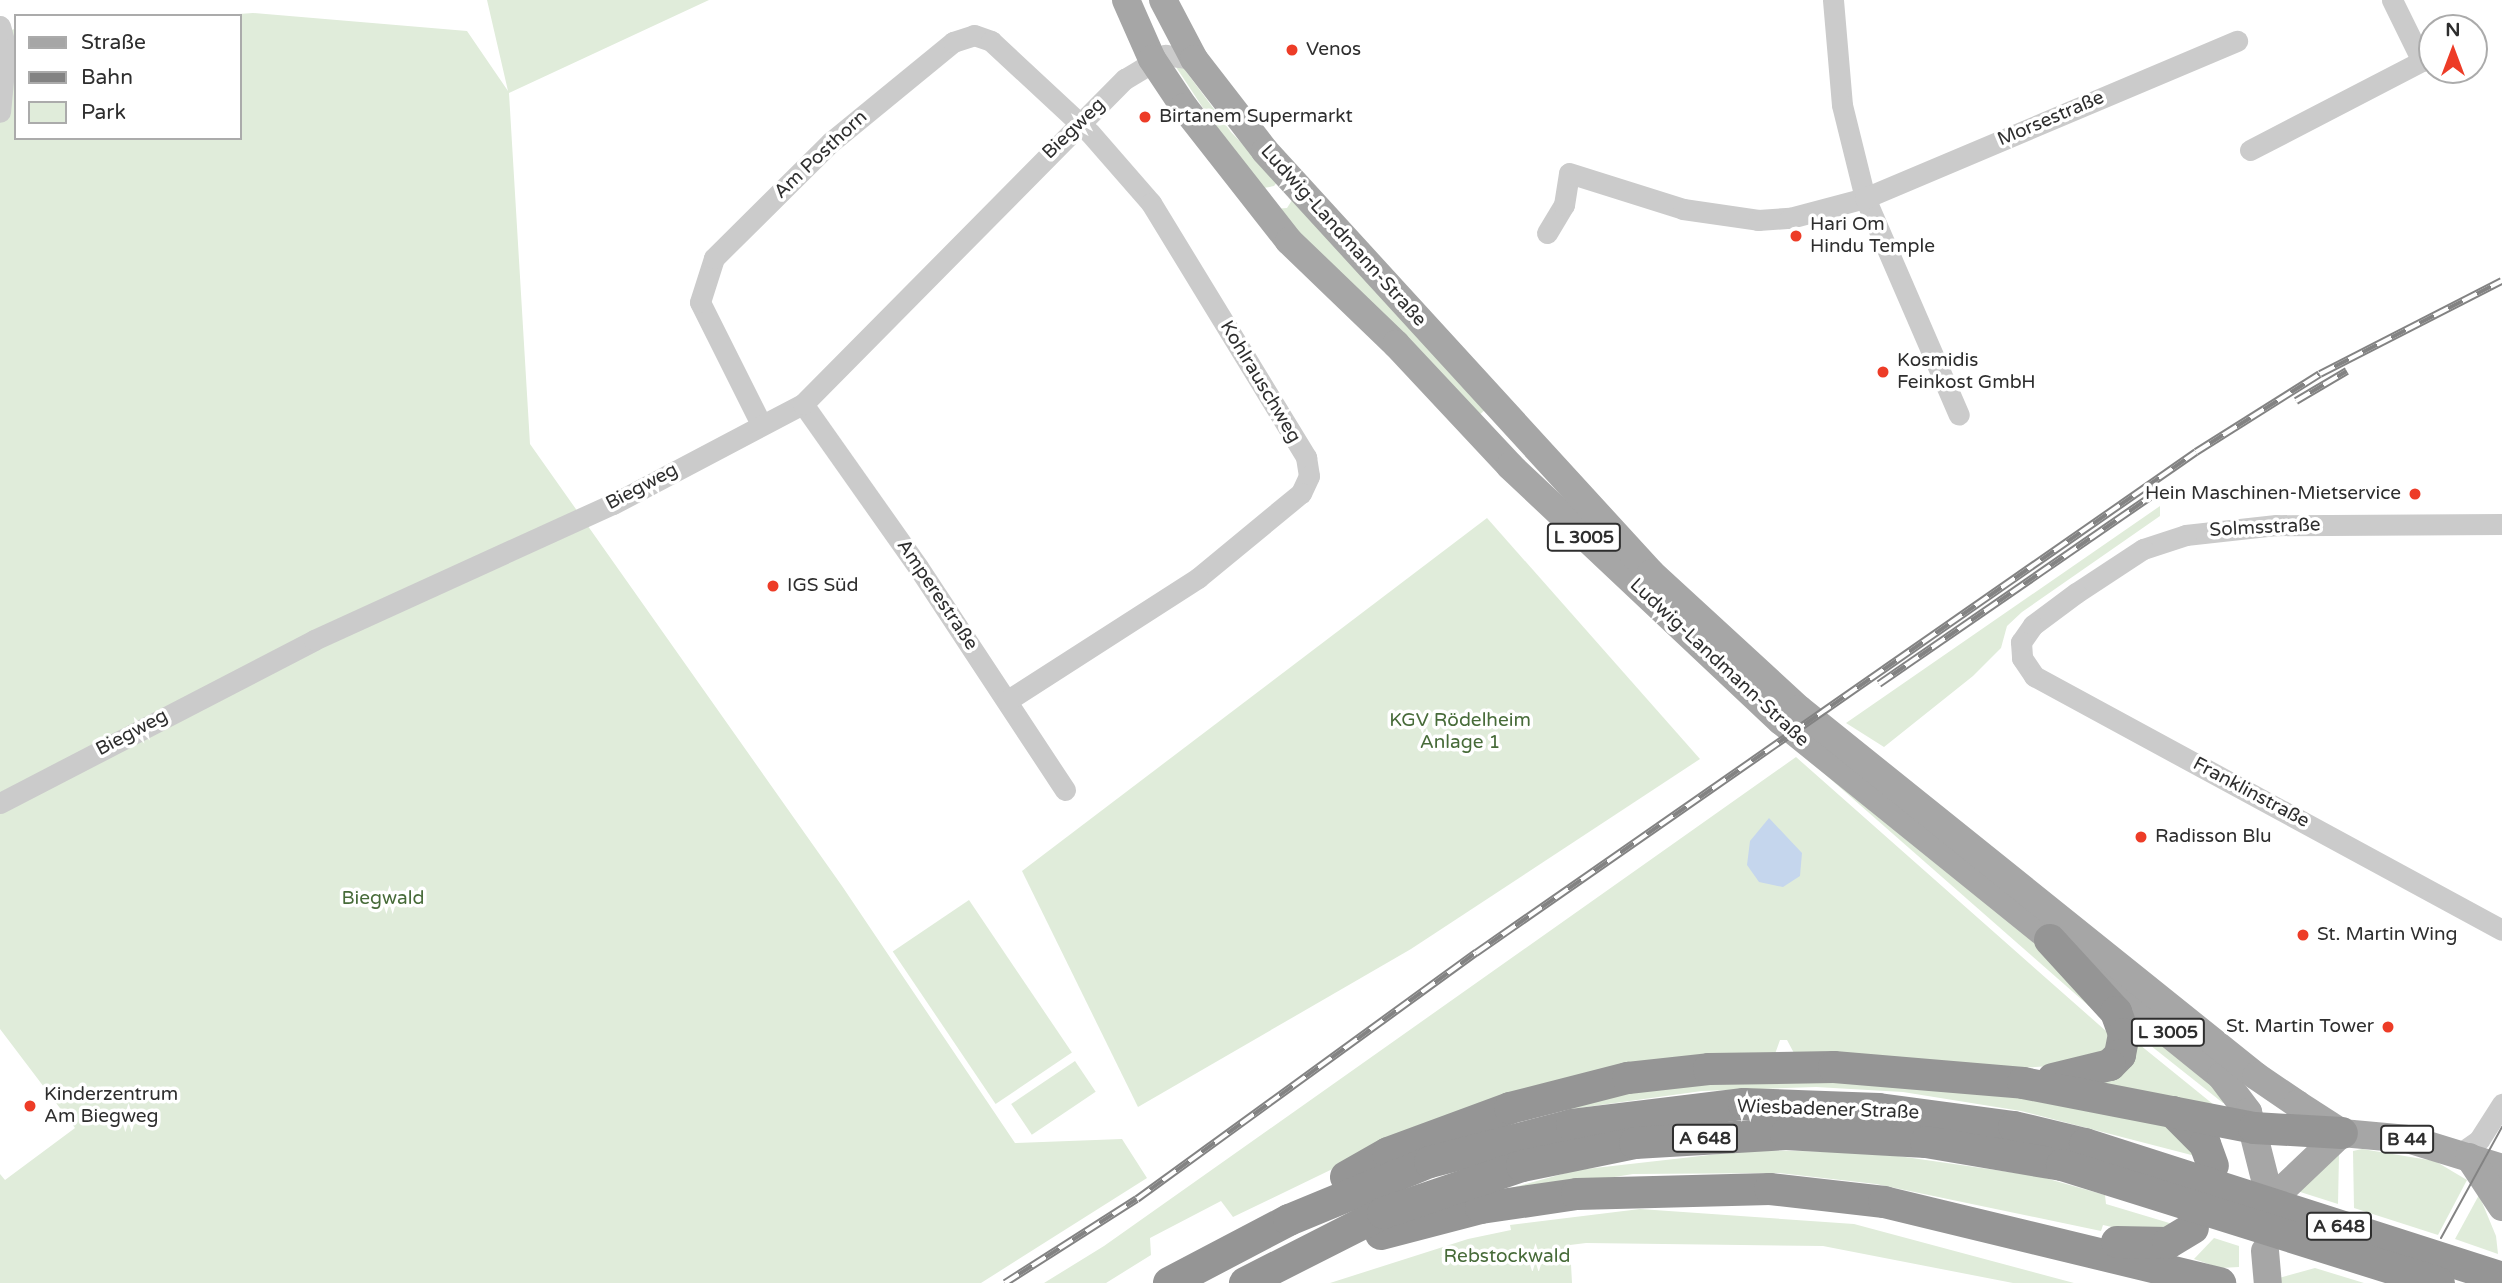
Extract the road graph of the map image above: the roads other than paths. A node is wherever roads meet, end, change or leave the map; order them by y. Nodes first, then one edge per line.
1 (1126, 0) edge
2 (1163, 0) edge
3 (1833, 0) edge
4 (2392, 0) edge
5 (0, 26) edge
6 (2237, 41) dead end
7 (1153, 59) junction
8 (1195, 60) junction
9 (0, 111) edge
10 (1078, 123) junction
11 (2250, 150) dead end
12 (1292, 181) junction
13 (1247, 193) junction
14 (1865, 198) junction
15 (1547, 233) dead end
16 (803, 404) junction
17 (1959, 415) dead end
18 (761, 424) junction
19 (2502, 524) edge
20 (2021, 642) joint
21 (1008, 700) junction
22 (1790, 715) junction
23 (1820, 741) junction
24 (1065, 790) dead end
25 (0, 803) edge
26 (2502, 930) edge
27 (2050, 940) junction
28 (2023, 1083) junction
29 (2502, 1104) edge
30 (2172, 1111) junction
31 (2255, 1129) junction
32 (2342, 1133) junction
33 (2464, 1156) junction
34 (2213, 1166) dead end
35 (2502, 1168) edge
36 (2172, 1185) junction
37 (2502, 1207) edge
38 (1954, 1218) junction
39 (1289, 1220) junction
40 (2193, 1228) dead end
41 (2265, 1251) dead end
42 (2502, 1278) edge
43 (1253, 1279) edge
44 (1169, 1283) edge
45 (2220, 1283) edge
46 (2268, 1283) edge
47 (2439, 1283) edge

1 - 7 main road, Ludwig-Landmann-Straße / L 3005
2 - 8 main road, Ludwig-Landmann-Straße / L 3005
3 - 14 street
4 - 11 street
5 - 9 street
6 - 14 street, Morsestraße
7 - 8 street
7 - 10 street, Biegweg
7 - 13 main road, Ludwig-Landmann-Straße / L 3005
8 - 12 main road, Ludwig-Landmann-Straße / L 3005
10 - 16 street, Biegweg
10 - 18 street, Am Posthorn
10 - 21 street, Kohlrauschweg
12 - 13 main road
12 - 22 main road, Ludwig-Landmann-Straße / L 3005
13 - 22 main road, Ludwig-Landmann-Straße / L 3005
14 - 15 street, Morsestraße
14 - 17 street
16 - 18 street, Biegweg
16 - 21 street, Amperestraße
18 - 25 street, Biegweg
19 - 20 street, Solmsstraße
20 - 26 street, Franklinstraße
21 - 24 street, Amperestraße
22 - 23 main road, Ludwig-Landmann-Straße / L 3005
23 - 27 main road, Ludwig-Landmann-Straße / L 3005
23 - 32 main road, Ludwig-Landmann-Straße / L 3005
27 - 28 highway
27 - 31 main road, Ludwig-Landmann-Straße / L 3005
28 - 30 highway
28 - 39 highway
29 - 33 street
30 - 31 highway
30 - 34 highway
31 - 32 highway
31 - 32 main road, Ludwig-Landmann-Straße / L 3005
32 - 33 main road, B 44
33 - 35 main road, B 44
33 - 37 main road
36 - 39 highway, Wiesbadener Straße / A 648
36 - 42 highway, A 648
36 - 43 highway, Wiesbadener Straße / A 648
36 - 47 highway, A 648
38 - 40 highway
38 - 43 highway
38 - 45 highway
39 - 44 highway, Wiesbadener Straße / A 648
41 - 46 main road

